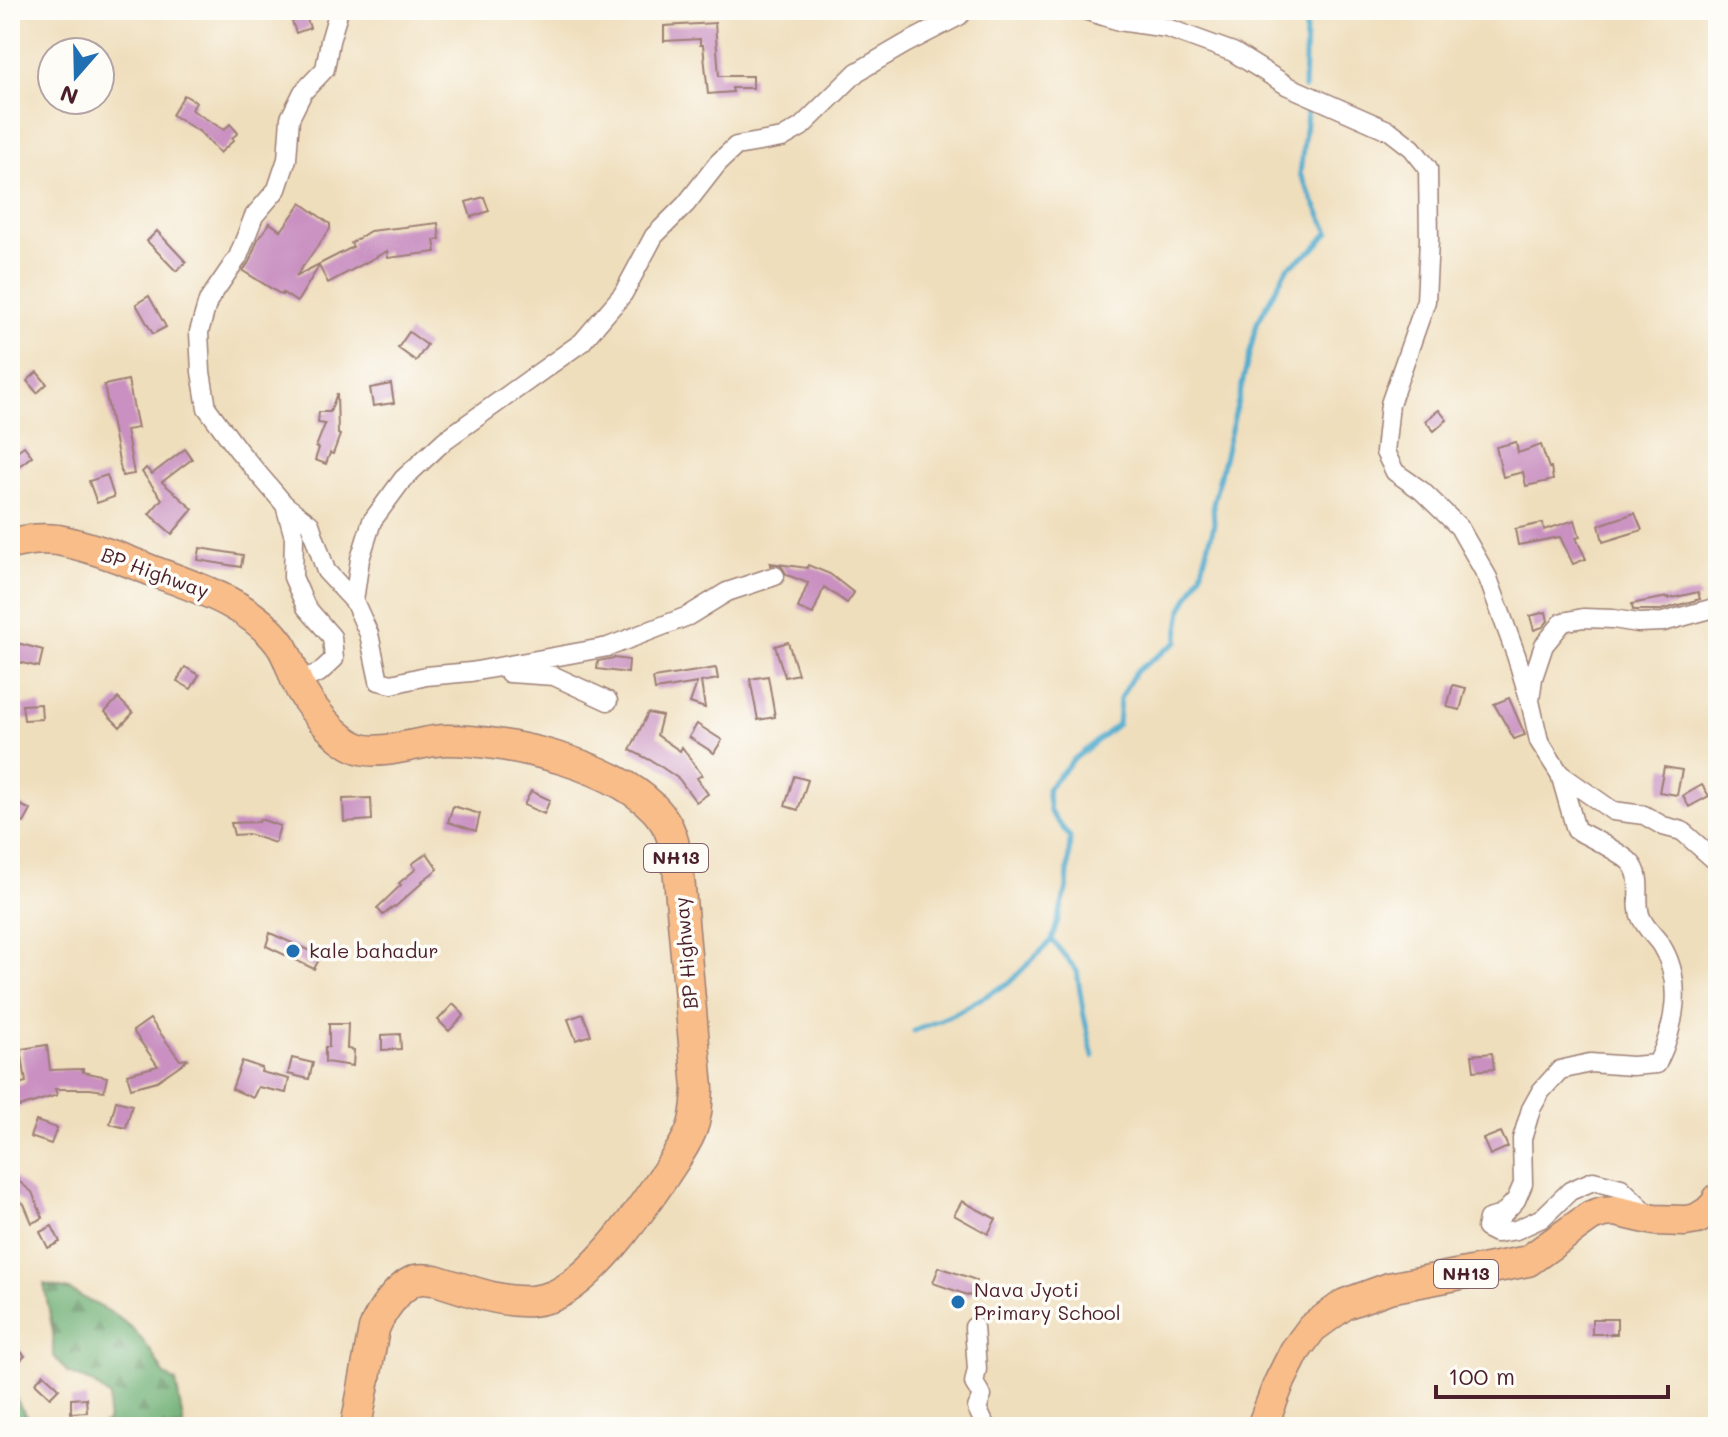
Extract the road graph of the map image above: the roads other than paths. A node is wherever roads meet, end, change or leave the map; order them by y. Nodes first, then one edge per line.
1 (339, 10) edge
2 (965, 10) edge
3 (1084, 10) edge
4 (285, 505) junction
5 (10, 544) edge
6 (775, 576) dead end
7 (354, 601) junction
8 (1718, 607) edge
9 (426, 676) junction
10 (297, 681) junction
11 (608, 701) dead end
12 (1530, 701) junction
13 (1560, 774) junction
14 (1718, 863) edge
15 (1718, 1199) edge
16 (1654, 1220) junction
17 (974, 1327) dead end
18 (356, 1427) edge
19 (986, 1427) edge
20 (1262, 1427) edge

1 - 4 street
2 - 7 street
3 - 12 street
4 - 7 street
4 - 10 street
5 - 10 highway, BP Highway / NH13
6 - 9 street
7 - 9 street
8 - 12 street
9 - 11 street
10 - 18 highway, BP Highway / NH13
12 - 13 street
13 - 14 street
13 - 16 street
15 - 16 highway, NH13
16 - 20 highway, NH13
17 - 19 street

